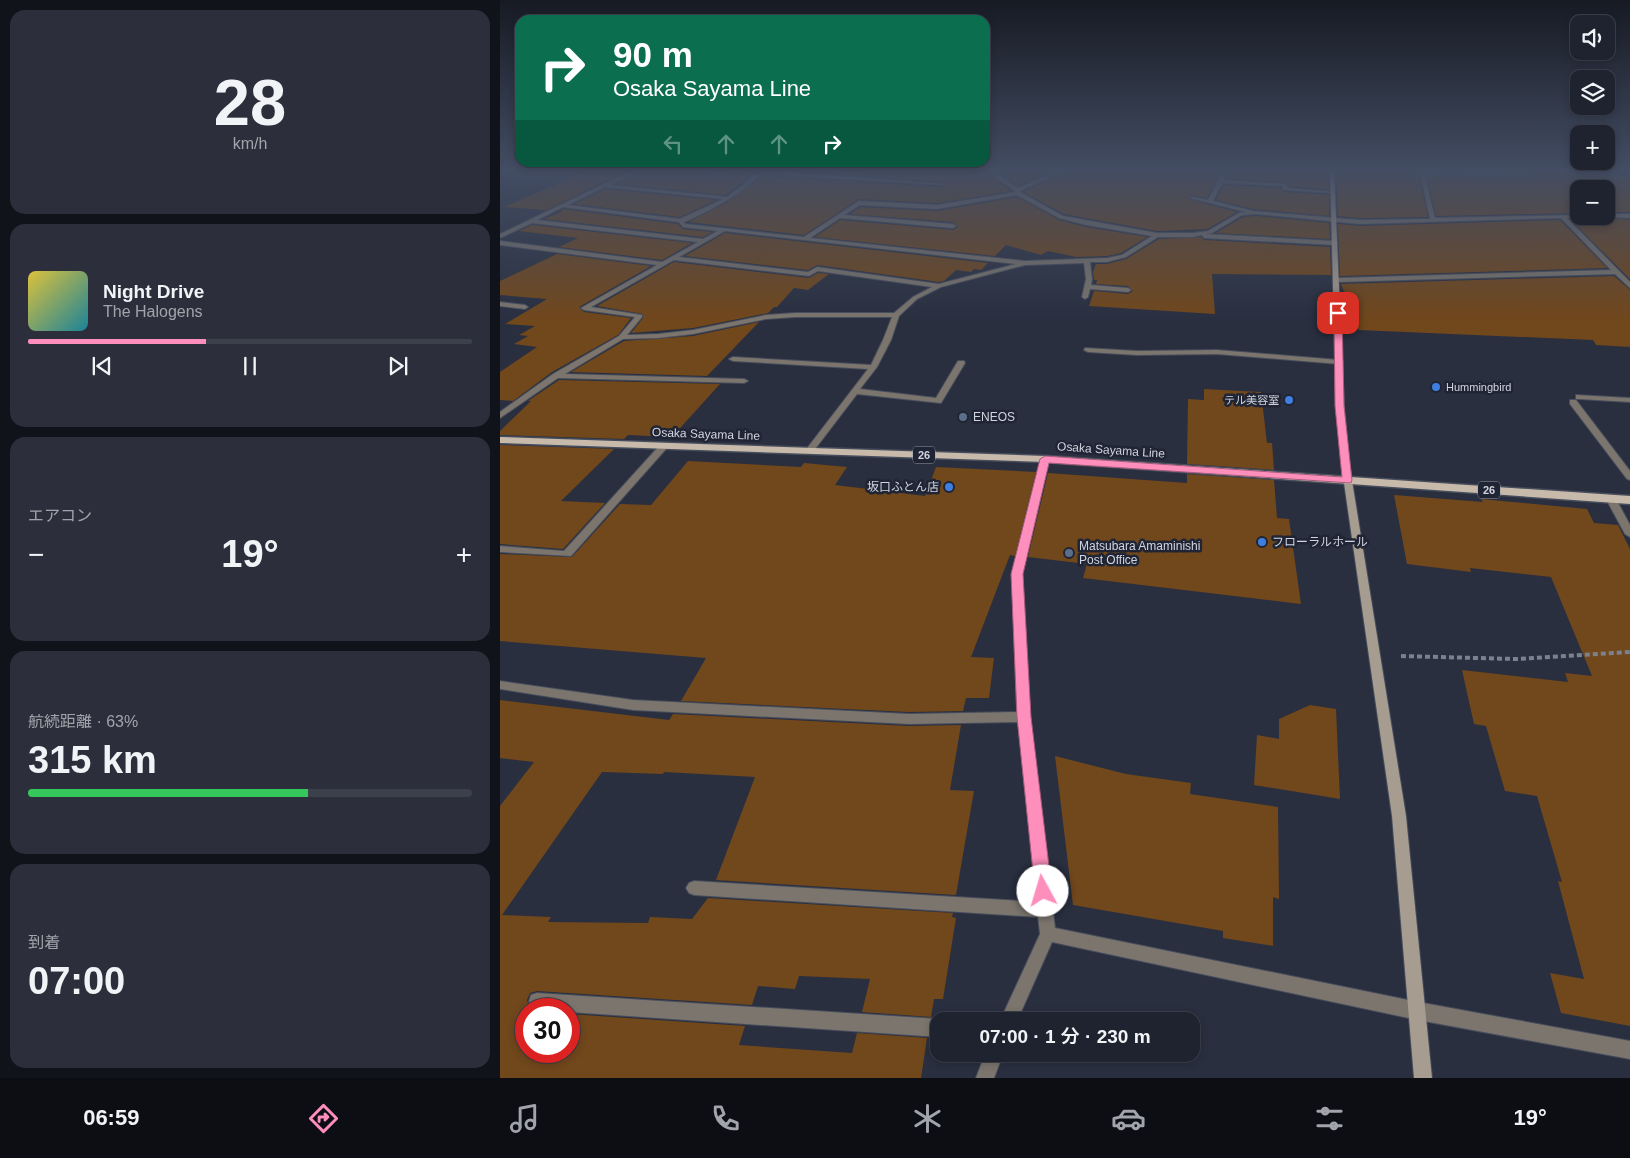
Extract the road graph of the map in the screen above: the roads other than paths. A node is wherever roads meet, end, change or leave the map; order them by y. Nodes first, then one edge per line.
1 (676, 220) edge
2 (833, 220) edge
3 (883, 220) edge
4 (1075, 220) edge
5 (1230, 220) edge
6 (1334, 220) edge
7 (1364, 220) edge
8 (1456, 220) edge
9 (1566, 220) edge
10 (532, 221) joint
11 (681, 221) joint
12 (1433, 221) joint
13 (900, 222) joint
14 (953, 226) dead end
15 (725, 229) junction
16 (1157, 235) junction
17 (1193, 235) junction
18 (500, 236) edge
19 (806, 238) junction
20 (704, 241) junction
21 (500, 243) edge
22 (1335, 243) junction
23 (673, 258) junction
24 (1087, 260) junction
25 (1026, 263) junction
26 (663, 264) junction
27 (1616, 272) junction
28 (1337, 280) junction
29 (939, 286) junction
30 (1630, 286) edge
31 (1087, 287) junction
32 (1128, 290) dead end
33 (1084, 297) dead end
34 (500, 304) edge
35 (525, 307) dead end
36 (896, 315) junction
37 (621, 337) junction
38 (1088, 350) dead end
39 (733, 359) dead end
40 (1339, 362) junction
41 (961, 363) dead end
42 (873, 367) junction
43 (556, 376) junction
44 (744, 381) dead end
45 (854, 391) junction
46 (1630, 400) edge
47 (500, 416) edge
48 (500, 440) edge
49 (663, 447) junction
50 (808, 451) junction
51 (1045, 459) junction
52 (1630, 477) edge
53 (1347, 480) junction
54 (1611, 499) junction
55 (1630, 500) edge
56 (1630, 534) edge
57 (500, 549) edge
58 (500, 685) edge
59 (1024, 717) junction
60 (694, 888) dead end
61 (1046, 910) junction
62 (1048, 934) junction
63 (580, 1004) edge
64 (1418, 1011) junction
65 (1012, 1012) edge
66 (930, 1027) edge
67 (1630, 1050) edge
68 (991, 1062) edge
69 (985, 1078) edge
70 (1423, 1078) edge

1 - 11 street
2 - 19 street
3 - 13 street
4 - 16 street
5 - 17 street
6 - 22 main road
7 - 12 street
8 - 12 street
9 - 27 street
10 - 18 street
10 - 20 street
11 - 15 street
13 - 14 street
15 - 19 street
15 - 20 street
16 - 17 street
16 - 24 street
17 - 22 street
19 - 25 street
20 - 23 street
21 - 26 street
22 - 28 main road
23 - 26 street
23 - 29 street
24 - 25 street
24 - 31 street
25 - 29 street
26 - 37 street
27 - 28 street
27 - 30 street
28 - 40 main road
29 - 36 street
31 - 32 street
31 - 33 street
34 - 35 street
36 - 37 street
36 - 42 street
37 - 43 street
38 - 40 street
39 - 42 street
40 - 53 main road
41 - 45 street
42 - 45 street
43 - 44 street
43 - 47 street
45 - 50 street
46 - 52 street
48 - 49 main road, Osaka Sayama Line / 26
49 - 50 main road, Osaka Sayama Line / 26
49 - 57 street
50 - 51 main road, Osaka Sayama Line / 26
51 - 53 main road, Osaka Sayama Line / 26
51 - 59 street
53 - 54 main road, Osaka Sayama Line / 26
53 - 64 main road
54 - 55 main road, Osaka Sayama Line / 26
54 - 56 street
58 - 59 street
59 - 61 street
60 - 61 street
61 - 62 street
62 - 64 street
62 - 65 street
63 - 66 street
64 - 67 street
64 - 70 main road
68 - 69 street

